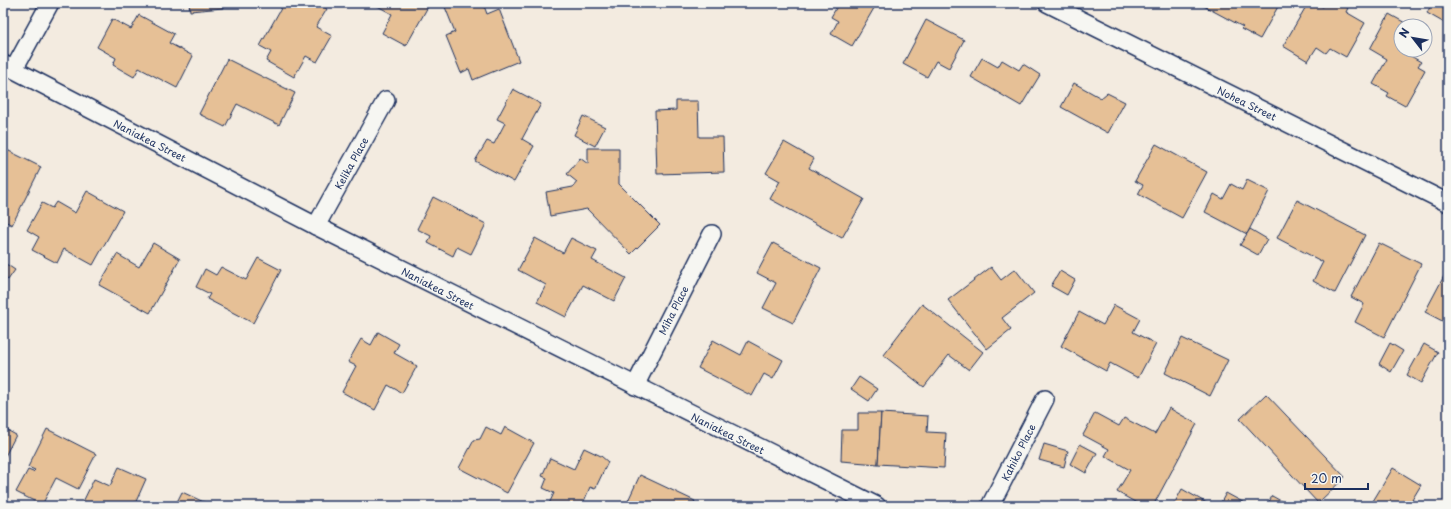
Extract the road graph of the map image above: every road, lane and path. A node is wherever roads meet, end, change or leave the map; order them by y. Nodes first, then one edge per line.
1 (50, 3) edge
2 (1047, 3) edge
3 (8, 67) edge
4 (386, 100) dead end
5 (1448, 203) edge
6 (316, 226) junction
7 (712, 234) dead end
8 (635, 386) junction
9 (1046, 399) dead end
10 (876, 506) edge
11 (990, 506) edge

1 - 3 street
2 - 5 street, Nohea Street
3 - 6 street, Naniakea Street
4 - 6 street, Kelika Place
6 - 8 street, Naniakea Street
7 - 8 street, Miha Place
8 - 10 street, Naniakea Street
9 - 11 street, Kahiko Place

